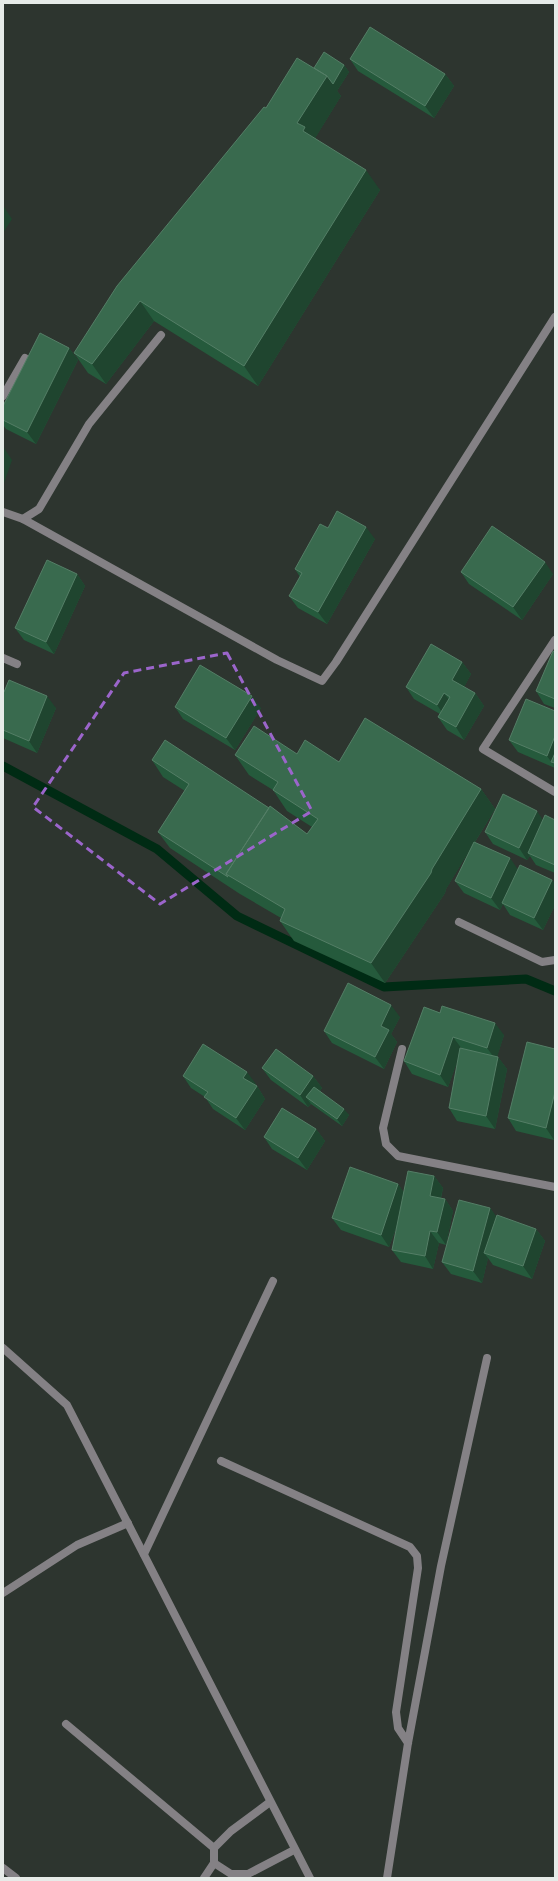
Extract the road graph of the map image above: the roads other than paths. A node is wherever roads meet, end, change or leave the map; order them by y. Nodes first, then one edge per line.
1 (555, 317) edge
2 (160, 335) edge
3 (25, 358) dead end
4 (3, 396) edge
5 (3, 512) edge
6 (23, 519) junction
7 (555, 640) edge
8 (3, 658) edge
9 (17, 664) dead end
10 (555, 792) edge
11 (459, 922) dead end
12 (555, 960) edge
13 (402, 1049) dead end
14 (555, 1187) edge
15 (273, 1281) dead end
16 (3, 1348) edge
17 (487, 1358) dead end
18 (221, 1461) dead end
19 (128, 1522) junction
20 (144, 1554) junction
21 (3, 1593) edge
22 (66, 1724) dead end
23 (408, 1743) junction
24 (270, 1802) junction
25 (214, 1848) junction
26 (294, 1850) junction
27 (214, 1863) junction
28 (3, 1868) edge
29 (16, 1878) edge
30 (204, 1878) edge
31 (310, 1878) edge
32 (387, 1878) edge

1 - 6 street
2 - 6 street
3 - 4 street
5 - 6 street
7 - 10 street
8 - 9 street
11 - 12 street
13 - 14 street
15 - 20 street
16 - 19 street
17 - 23 street
18 - 23 street
19 - 20 street
19 - 21 street
20 - 24 street
22 - 25 street
23 - 32 street
24 - 25 street
24 - 26 street
25 - 27 street
26 - 27 street
26 - 31 street
27 - 30 street
28 - 29 street

